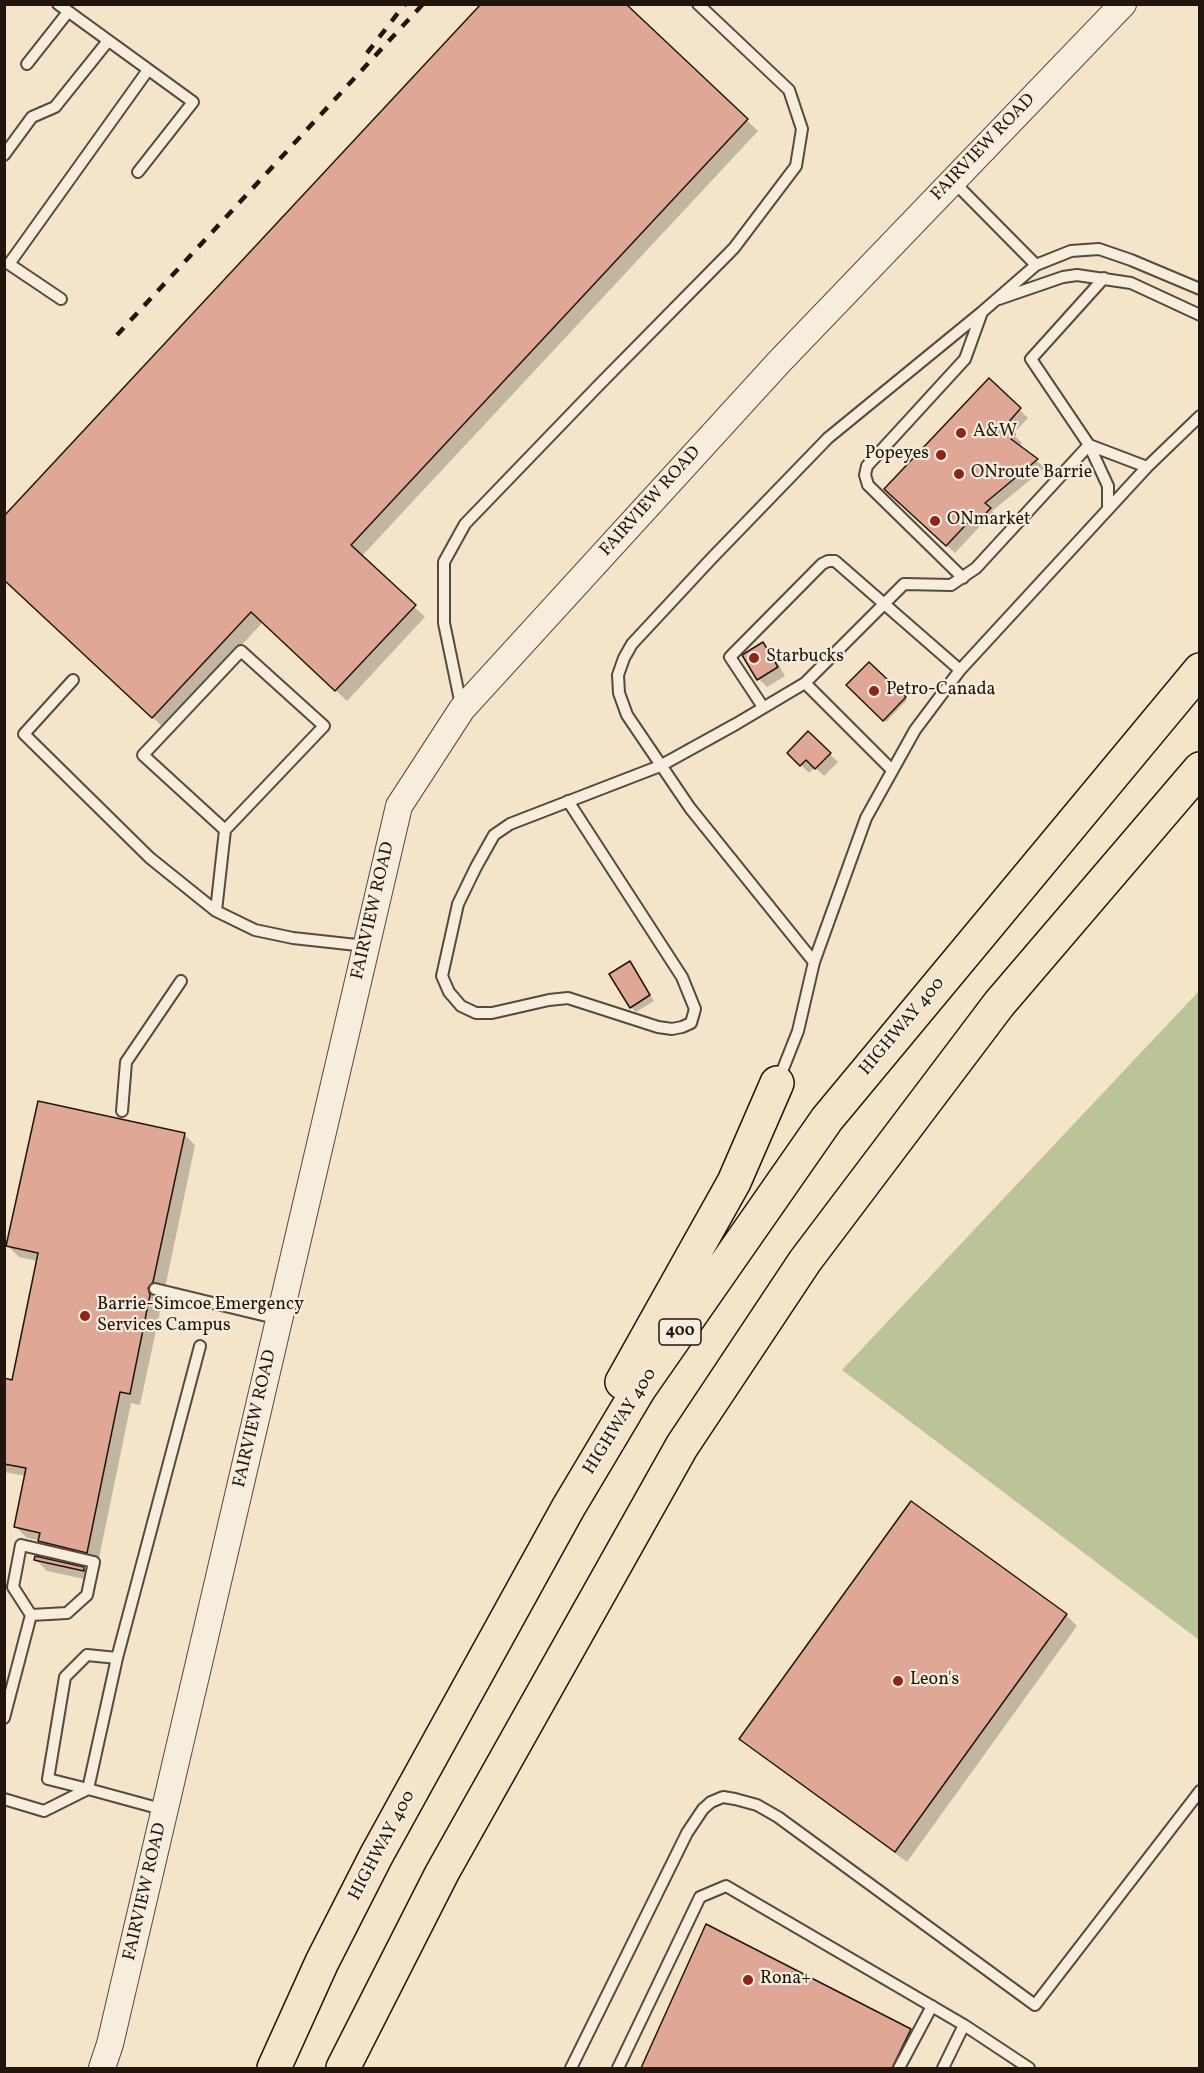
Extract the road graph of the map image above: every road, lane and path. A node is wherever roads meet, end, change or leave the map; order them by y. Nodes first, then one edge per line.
1 (58, 4) edge
2 (698, 4) edge
3 (1123, 4) edge
4 (69, 12) junction
5 (108, 41) junction
6 (27, 64) dead end
7 (148, 70) junction
8 (4, 155) edge
9 (138, 172) dead end
10 (953, 181) junction
11 (7, 262) edge
12 (1036, 265) junction
13 (1104, 278) junction
14 (1200, 289) edge
15 (61, 299) dead end
16 (993, 302) junction
17 (982, 312) junction
18 (1200, 315) edge
19 (1200, 416) edge
20 (1089, 446) junction
21 (1147, 467) junction
22 (1108, 507) junction
23 (963, 578) junction
24 (884, 604) junction
25 (960, 670) junction
26 (1200, 670) edge
27 (72, 680) dead end
28 (805, 683) junction
29 (763, 707) junction
30 (462, 709) junction
31 (660, 766) junction
32 (1200, 769) edge
33 (892, 770) junction
34 (568, 801) junction
35 (225, 830) junction
36 (216, 911) junction
37 (366, 946) junction
38 (814, 962) junction
39 (181, 981) dead end
40 (777, 1083) joint
41 (122, 1111) dead end
42 (155, 1288) dead end
43 (279, 1319) junction
44 (200, 1346) dead end
45 (568, 1508) junction
46 (31, 1616) junction
47 (117, 1658) junction
48 (4, 1718) edge
49 (88, 1790) junction
50 (1200, 1791) edge
51 (4, 1799) edge
52 (165, 1810) junction
53 (932, 2006) junction
54 (964, 2025) junction
55 (102, 2068) edge
56 (274, 2068) edge
57 (343, 2068) edge
58 (571, 2068) edge
59 (618, 2068) edge
60 (899, 2068) edge
61 (943, 2068) edge
62 (1029, 2068) edge

1 - 4 lane
2 - 30 lane
3 - 10 street, FAIRVIEW ROAD
4 - 5 lane
4 - 6 lane
5 - 7 lane
5 - 8 lane
7 - 9 lane
7 - 11 lane
10 - 12 lane
10 - 30 street, FAIRVIEW ROAD
11 - 15 lane
12 - 14 lane
12 - 16 lane
13 - 16 lane
13 - 18 lane
13 - 20 lane
16 - 17 lane
17 - 23 lane
17 - 31 lane
19 - 21 lane
20 - 21 lane
20 - 22 lane
20 - 23 lane
21 - 22 lane
22 - 25 lane
23 - 24 lane
24 - 25 lane
24 - 28 lane
24 - 29 lane
25 - 33 lane
26 - 45 highway, HIGHWAY 400 / 400
27 - 36 lane
28 - 29 lane
28 - 33 lane
29 - 31 lane
30 - 37 street, FAIRVIEW ROAD
31 - 34 lane
31 - 38 lane
32 - 57 highway
33 - 38 lane
34 - 34 lane
35 - 35 lane
35 - 36 lane
36 - 37 lane
37 - 43 street, FAIRVIEW ROAD
38 - 40 lane
39 - 41 lane
40 - 45 highway
42 - 43 lane
43 - 52 street, FAIRVIEW ROAD
44 - 47 lane
45 - 56 highway, HIGHWAY 400 / 400
46 - 46 lane
46 - 48 lane
47 - 49 lane
47 - 49 lane
49 - 51 lane
49 - 52 lane
50 - 58 lane
52 - 55 street, FAIRVIEW ROAD
53 - 54 lane
53 - 59 lane
53 - 60 lane
54 - 61 lane
54 - 62 lane

